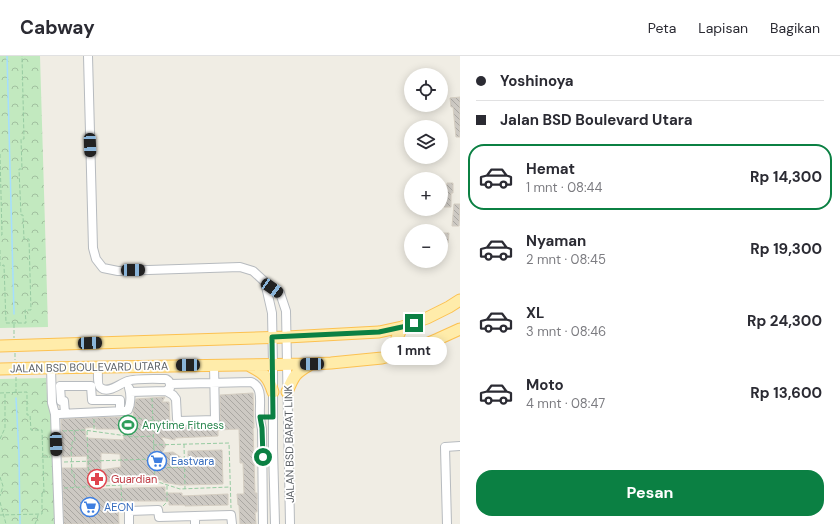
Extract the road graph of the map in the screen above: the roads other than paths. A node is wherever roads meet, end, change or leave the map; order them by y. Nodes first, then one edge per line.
1 (88, 56) edge
2 (265, 282) junction
3 (460, 300) edge
4 (402, 327) junction
5 (460, 329) edge
6 (272, 337) junction
7 (287, 337) junction
8 (0, 346) edge
9 (412, 350) junction
10 (247, 364) junction
11 (273, 364) junction
12 (288, 364) junction
13 (312, 364) junction
14 (214, 365) junction
15 (98, 367) junction
16 (51, 368) junction
17 (0, 369) edge
18 (126, 381) junction
19 (214, 383) junction
20 (168, 388) junction
21 (130, 392) junction
22 (273, 392) junction
23 (288, 392) junction
24 (123, 411) junction
25 (64, 413) junction
26 (55, 414) junction
27 (260, 417) junction
28 (273, 417) junction
29 (460, 446) edge
30 (289, 447) junction
31 (273, 448) junction
32 (263, 500) junction
33 (275, 500) junction
34 (195, 520) edge
35 (59, 524) edge
36 (129, 524) edge
37 (232, 524) edge
38 (263, 524) edge
39 (275, 524) edge
40 (290, 524) edge
41 (447, 524) edge

1 - 2 street, JALAN BSD BARAT LINK
2 - 6 street, JALAN BSD BARAT LINK
2 - 7 street, JALAN BSD BARAT LINK
3 - 4 main road
4 - 7 main road
4 - 9 main road
5 - 9 main road, JALAN BSD BOULEVARD UTARA
6 - 7 main road
6 - 8 main road
6 - 11 street, JALAN BSD BARAT LINK
7 - 12 street, JALAN BSD BARAT LINK
9 - 13 main road, JALAN BSD BOULEVARD UTARA
10 - 11 main road, JALAN BSD BOULEVARD UTARA
10 - 14 main road, JALAN BSD BOULEVARD UTARA
10 - 22 main road
11 - 12 main road, JALAN BSD BOULEVARD UTARA
11 - 22 street, JALAN BSD BARAT LINK
12 - 13 main road, JALAN BSD BOULEVARD UTARA
12 - 23 street, JALAN BSD BARAT LINK
13 - 23 main road
14 - 15 main road, JALAN BSD BOULEVARD UTARA
14 - 19 street
15 - 16 main road, JALAN BSD BOULEVARD UTARA
15 - 18 street
16 - 17 main road, JALAN BSD BOULEVARD UTARA
16 - 26 street
18 - 20 street
18 - 21 street
19 - 20 street
19 - 20 street
19 - 27 street
20 - 21 street
21 - 24 street
22 - 28 street, JALAN BSD BARAT LINK
23 - 30 street, JALAN BSD BARAT LINK
24 - 25 street
24 - 25 street
25 - 26 street
26 - 35 street
27 - 28 street
27 - 32 street
28 - 31 street, JALAN BSD BARAT LINK
29 - 41 street
30 - 31 street
30 - 40 street, JALAN BSD BARAT LINK
31 - 33 street, JALAN BSD BARAT LINK
32 - 33 street
32 - 38 street
33 - 39 street, JALAN BSD BARAT LINK
34 - 36 street
34 - 37 street

